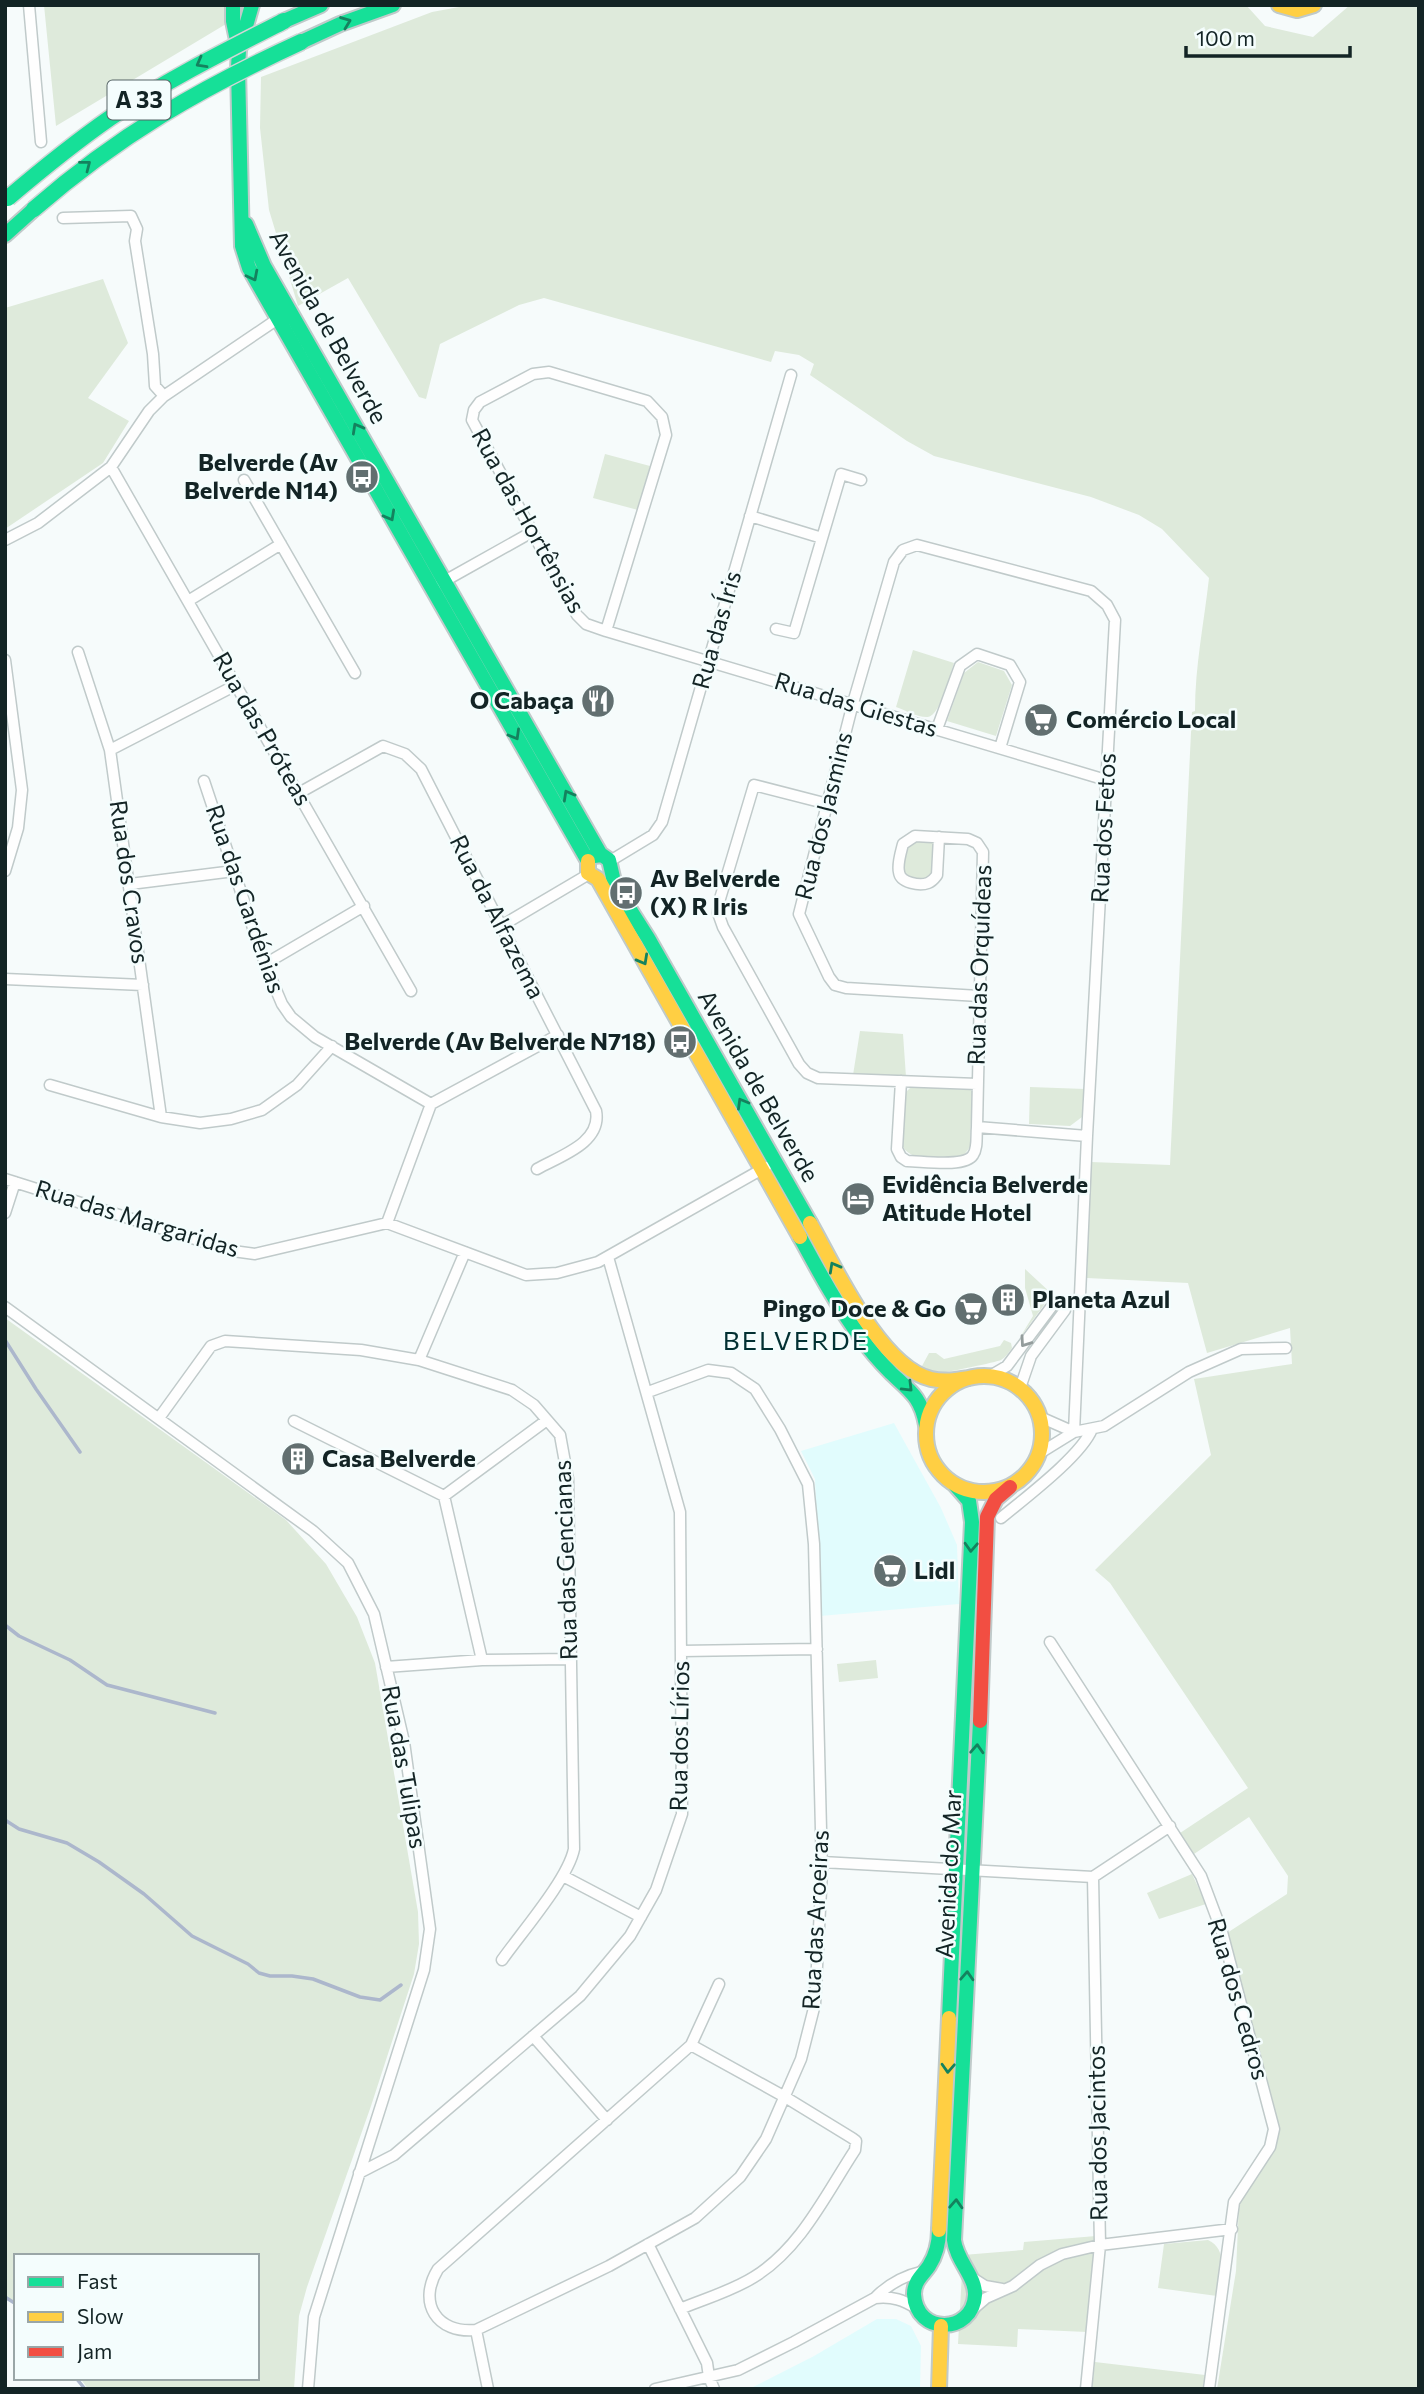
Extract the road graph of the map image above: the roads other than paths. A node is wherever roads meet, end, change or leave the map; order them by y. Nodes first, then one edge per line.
1 (29, 5) edge
2 (233, 5) edge
3 (252, 5) edge
4 (321, 5) edge
5 (393, 5) edge
6 (1279, 5) edge
7 (1314, 5) edge
8 (239, 50) junction
9 (41, 142) dead end
10 (6, 200) edge
11 (241, 210) junction
12 (64, 218) dead end
13 (5, 235) edge
14 (291, 310) junction
15 (276, 320) junction
16 (791, 375) dead end
17 (164, 396) junction
18 (111, 467) junction
19 (244, 480) dead end
20 (861, 480) dead end
21 (750, 516) junction
22 (532, 532) junction
23 (822, 538) junction
24 (5, 540) edge
25 (281, 544) junction
26 (438, 584) junction
27 (188, 601) junction
28 (776, 629) dead end
29 (606, 631) junction
30 (78, 652) dead end
31 (5, 660) edge
32 (708, 661) junction
33 (355, 673) dead end
34 (236, 685) junction
35 (853, 703) junction
36 (937, 729) junction
37 (1000, 748) junction
38 (110, 750) junction
39 (1106, 780) junction
40 (204, 781) dead end
41 (299, 793) junction
42 (828, 804) junction
43 (939, 837) junction
44 (599, 867) junction
45 (5, 871) edge
46 (234, 871) junction
47 (130, 884) junction
48 (364, 906) junction
49 (501, 926) junction
50 (265, 964) junction
51 (5, 979) edge
52 (143, 985) junction
53 (411, 991) dead end
54 (979, 996) junction
55 (558, 1035) junction
56 (332, 1046) junction
57 (901, 1081) junction
58 (977, 1084) junction
59 (50, 1085) dead end
60 (431, 1104) junction
61 (160, 1117) junction
62 (977, 1127) junction
63 (1087, 1136) junction
64 (776, 1163) junction
65 (537, 1169) dead end
66 (761, 1170) junction
67 (10, 1180) edge
68 (5, 1213) edge
69 (387, 1223) junction
70 (465, 1252) junction
71 (608, 1257) junction
72 (1055, 1302) dead end
73 (5, 1307) edge
74 (1065, 1310) dead end
75 (1286, 1348) dead end
76 (419, 1360) junction
77 (990, 1376) junction
78 (969, 1378) junction
79 (1020, 1388) junction
80 (648, 1392) junction
81 (1040, 1417) junction
82 (159, 1418) junction
83 (547, 1420) junction
84 (294, 1421) dead end
85 (926, 1425) junction
86 (1092, 1429) junction
87 (1074, 1432) junction
88 (1040, 1453) junction
89 (955, 1485) junction
90 (1010, 1487) junction
91 (444, 1496) junction
92 (1001, 1518) dead end
93 (1050, 1642) dead end
94 (817, 1649) junction
95 (681, 1651) junction
96 (569, 1659) junction
97 (482, 1660) junction
98 (386, 1667) junction
99 (1170, 1826) junction
100 (822, 1863) junction
101 (964, 1869) junction
102 (563, 1876) junction
103 (1093, 1877) junction
104 (640, 1917) junction
105 (502, 1960) dead end
106 (719, 1984) dead end
107 (533, 2036) junction
108 (691, 2045) junction
109 (785, 2097) junction
110 (607, 2120) junction
111 (359, 2173) junction
112 (1232, 2229) junction
113 (648, 2244) junction
114 (1100, 2245) junction
115 (926, 2270) junction
116 (966, 2273) junction
117 (1003, 2289) junction
118 (875, 2298) junction
119 (680, 2309) junction
120 (918, 2309) junction
121 (967, 2315) junction
122 (941, 2326) junction
123 (476, 2330) junction
124 (709, 2376) junction
125 (308, 2389) edge
126 (488, 2389) edge
127 (655, 2389) edge
128 (713, 2389) edge
129 (939, 2389) edge
130 (1086, 2389) edge
131 (1209, 2389) edge

1 - 9 street
2 - 8 main road
3 - 8 main road
4 -> 10 main road, A 33, bridge
13 -> 5 main road, A 33, bridge
6 - 7 main road
8 - 11 main road
11 - 14 main road, Avenida de Belverde
11 -> 15 main road, Avenida de Belverde
12 - 17 street
14 - 15 street
26 -> 14 main road, Avenida de Belverde
15 - 17 street
15 -> 26 main road, Avenida de Belverde
16 - 21 street, Rua das Íris
17 - 18 street
18 - 24 street
18 - 27 street, Rua das Próteas
19 - 25 street
20 - 23 street
21 - 23 street
21 - 32 street, Rua das Íris
22 - 26 street
22 - 29 street, Rua das Hortênsias
22 - 29 street, Rua das Hortênsias
23 - 28 street
25 - 27 street
25 - 33 street
26 - 44 main road, Avenida de Belverde
27 - 34 street, Rua das Próteas
29 - 32 street, Rua das Giestas
30 - 38 street, Rua dos Cravos
31 - 45 street
32 - 35 street, Rua das Giestas
32 - 44 street, Rua das Íris
34 - 38 street
34 - 41 street, Rua das Próteas
35 - 36 street, Rua das Giestas
35 - 39 street, Rua dos Fetos
35 - 42 street, Rua dos Jasmins
36 - 37 street, Rua das Giestas
36 - 37 street
37 - 39 street, Rua das Giestas
38 - 47 street, Rua dos Cravos
39 - 63 street, Rua dos Fetos
40 - 46 street, Rua das Gardénias
41 - 48 street, Rua das Próteas
41 - 49 street, Rua da Alfazema
42 - 54 street, Rua dos Jasmins
42 - 57 street
43 - 43 street, Rua das Orquídeas
43 - 54 street, Rua das Orquídeas
44 - 49 street, Rua das Íris
64 -> 44 main road, Avenida de Belverde
44 -> 66 main road, Avenida de Belverde
46 - 47 street
46 - 50 street, Rua das Gardénias
47 - 52 street, Rua dos Cravos
48 - 50 street
48 - 53 street, Rua das Próteas
49 - 55 street, Rua da Alfazema
50 - 56 street, Rua das Gardénias
51 - 52 street
52 - 61 street, Rua dos Cravos
54 - 58 street, Rua das Orquídeas
55 - 60 street
55 - 65 street, Rua da Alfazema
56 - 60 street, Rua das Gardénias
56 - 61 street
57 - 58 street
57 - 62 street, Rua das Orquídeas
58 - 62 street, Rua das Orquídeas
59 - 61 street
60 - 69 street
62 - 63 street
63 - 87 street, Rua dos Fetos
64 - 66 street
78 -> 64 main road, Avenida de Belverde
66 - 71 street
66 -> 85 main road, Avenida de Belverde
67 - 68 street
67 - 69 street, Rua das Margaridas
69 - 70 street
70 - 71 street
70 - 76 street
71 - 80 street, Rua dos Lírios
72 -> 77 street
73 - 82 street, Rua das Tulipas
74 - 79 street
75 - 86 street
76 - 82 street, Rua das Gencianas
76 - 83 street, Rua das Gencianas
77 - 78 main road
77 - 79 main road
78 - 85 main road
79 - 81 main road
80 - 94 street, Rua das Aroeiras
80 - 95 street, Rua dos Lírios
81 - 87 street
81 - 88 main road
82 - 98 street, Rua das Tulipas
83 - 91 street
83 - 96 street, Rua das Gencianas
84 - 91 street
85 - 89 main road
86 - 87 street
86 - 92 street
87 - 88 street
88 - 90 main road
89 - 90 main road
89 -> 101 main road, Avenida do Mar
101 -> 90 main road, Avenida do Mar
91 - 97 street
93 - 99 street, Rua dos Cedros
94 - 95 street
94 - 100 street, Rua das Aroeiras
95 - 104 street, Rua dos Lírios
96 - 97 street
96 - 102 street, Rua das Gencianas
97 - 98 street
98 - 111 street, Rua das Tulipas
99 - 103 street
99 - 112 street, Rua dos Cedros
100 - 101 street
100 - 109 street, Rua das Aroeiras
101 - 103 street
101 -> 115 main road, Avenida do Mar
116 -> 101 main road, Avenida do Mar
102 - 104 street
102 - 105 street, Rua das Gencianas
103 - 114 street, Rua dos Jacintos
104 - 107 street, Rua dos Lírios
106 - 108 street
107 - 110 street
107 - 111 street, Rua dos Lírios
108 - 109 street
108 - 110 street
109 - 113 street, Rua das Aroeiras
109 - 119 street
110 - 123 street
111 - 125 street, Rua das Tulipas
112 - 114 street
112 - 131 street, Rua dos Cedros
113 - 119 street
113 - 123 street, Rua das Aroeiras
114 - 117 street
114 - 130 street, Rua dos Jacintos
115 - 116 main road
115 - 118 street
115 - 120 main road, Avenida do Mar
116 - 117 street
116 - 121 main road, Avenida do Mar
117 - 121 street
118 - 120 street
118 - 124 street
119 - 124 street
120 - 122 main road
121 - 122 main road
122 - 129 main road
123 - 126 street
124 - 127 street
124 - 128 street

